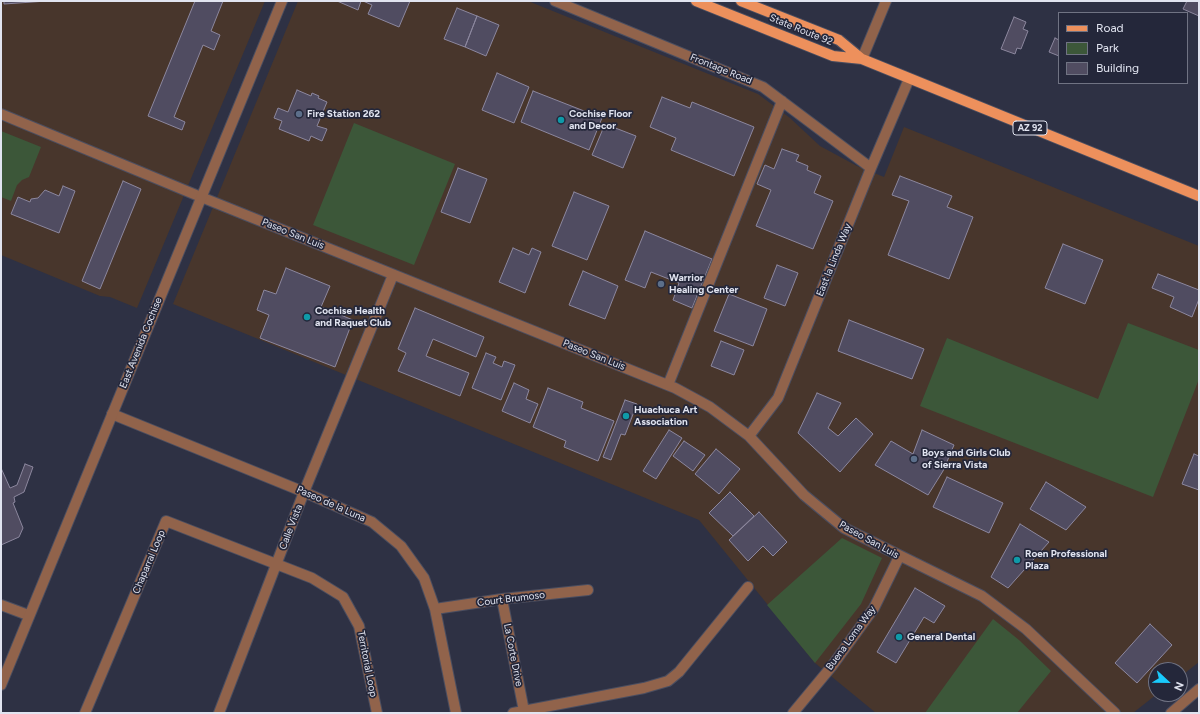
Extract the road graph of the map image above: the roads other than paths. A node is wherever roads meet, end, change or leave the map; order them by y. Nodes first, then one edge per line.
1 (282, 1) edge
2 (555, 1) edge
3 (696, 1) edge
4 (741, 1) edge
5 (886, 1) edge
6 (862, 59) junction
7 (909, 79) junction
8 (782, 101) junction
9 (1, 114) edge
10 (870, 168) junction
11 (1199, 196) edge
12 (201, 197) junction
13 (393, 275) junction
14 (668, 385) junction
15 (112, 414) junction
16 (749, 436) junction
17 (304, 492) junction
18 (899, 557) junction
19 (277, 563) junction
20 (748, 587) dead end
21 (588, 590) dead end
22 (502, 599) junction
23 (1, 605) edge
24 (435, 609) junction
25 (28, 615) junction
26 (1, 685) edge
27 (1199, 688) edge
28 (524, 711) junction
29 (86, 713) edge
30 (219, 713) edge
31 (377, 713) edge
32 (456, 713) edge
33 (513, 713) edge
34 (793, 713) edge
35 (1115, 713) edge
36 (1171, 713) edge

1 - 12 street, East Avenida Cochise
2 - 8 street, Frontage Road
3 - 6 main road, State Route 92 / AZ 92
4 - 6 main road, State Route 92 / AZ 92
5 - 6 street
6 - 7 main road, AZ 92 / AZ 92
7 - 10 street, East la Linda Way
7 - 11 main road, AZ 92 / AZ 92
8 - 10 street, Frontage Road
8 - 14 street
9 - 12 street, Paseo San Luis
10 - 16 street, East la Linda Way
12 - 13 street, Paseo San Luis
12 - 15 street, East Avenida Cochise
13 - 14 street, Paseo San Luis
13 - 17 street, Calle Vista
14 - 16 street, Paseo San Luis
15 - 17 street, Paseo de la Luna
15 - 25 street, East Avenida Cochise
16 - 18 street, Paseo San Luis
17 - 19 street, Calle Vista
17 - 24 street, Paseo de la Luna
18 - 34 street, Buena Loma Way
18 - 35 street, Paseo San Luis
19 - 29 street, Chaparral Loop
19 - 30 street, Calle Vista
19 - 31 street, Territorial Loop
20 - 28 street
21 - 22 street, Court Brumoso
22 - 24 street, Court Brumoso
22 - 28 street, La Corte Drive
23 - 25 street
24 - 32 street, Paseo de la Luna
25 - 26 street, East Avenida Cochise
27 - 36 street
28 - 33 street

